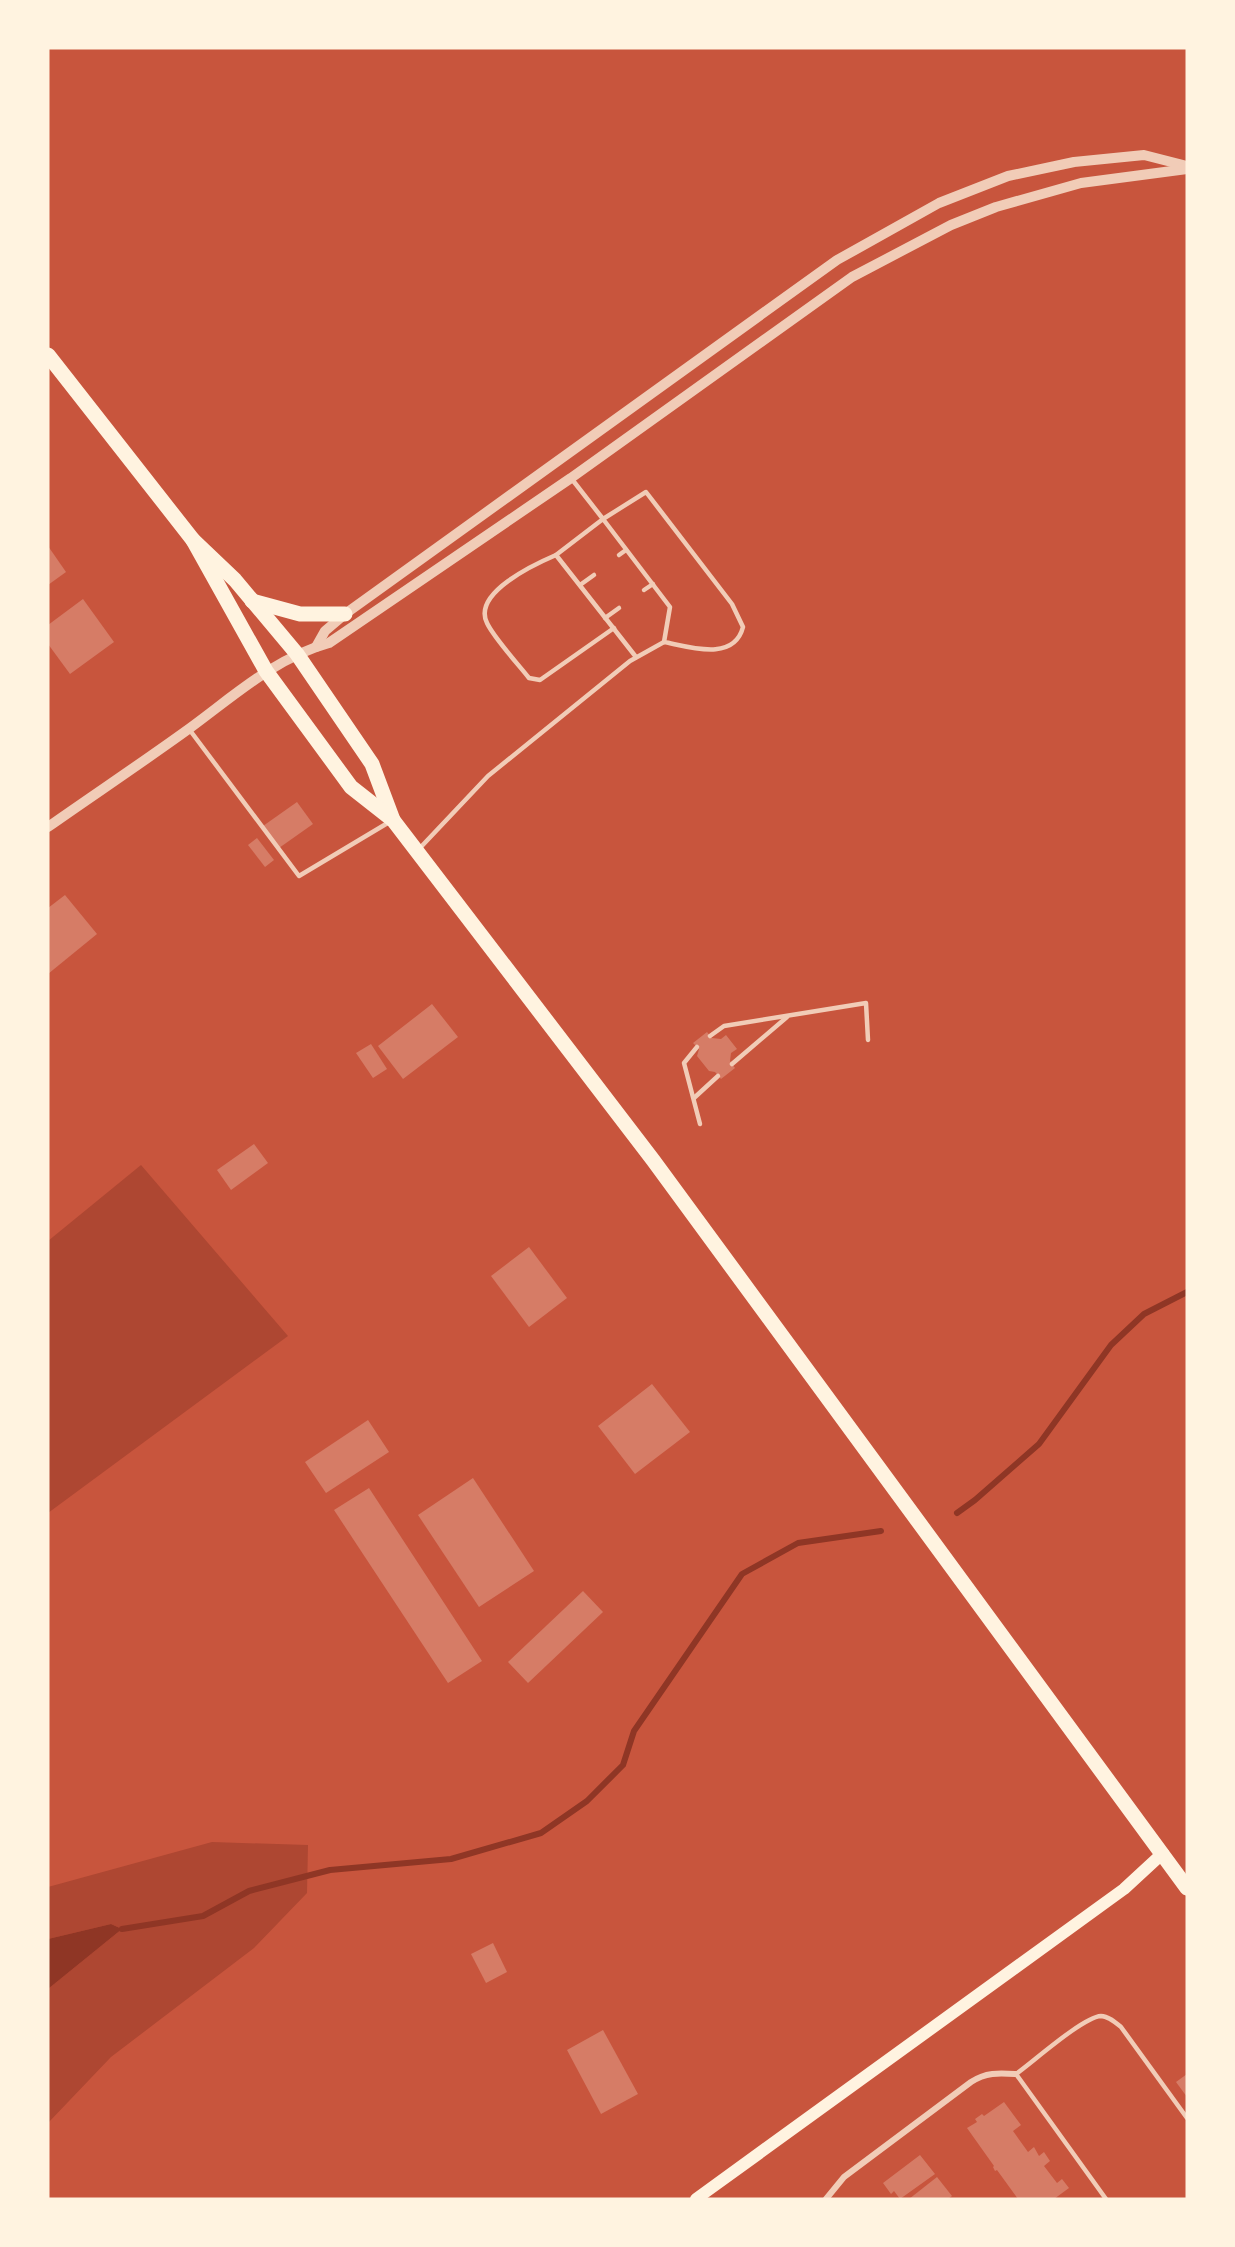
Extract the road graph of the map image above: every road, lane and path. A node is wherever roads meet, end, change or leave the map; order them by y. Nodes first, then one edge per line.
1 (1187, 168) edge
2 (48, 355) edge
3 (571, 478) junction
4 (603, 519) junction
5 (193, 540) junction
6 (626, 550) junction
7 (556, 555) junction
8 (619, 555) dead end
9 (594, 575) dead end
10 (653, 584) junction
11 (580, 585) junction
12 (644, 590) dead end
13 (252, 601) junction
14 (619, 608) dead end
15 (345, 614) junction
16 (605, 618) junction
17 (614, 628) junction
18 (664, 642) junction
19 (316, 647) junction
20 (297, 654) junction
21 (636, 657) junction
22 (266, 671) junction
23 (189, 729) junction
24 (393, 820) junction
25 (48, 828) edge
26 (417, 851) junction
27 (789, 1015) junction
28 (710, 1036) dead end
29 (868, 1040) dead end
30 (697, 1047) dead end
31 (732, 1064) dead end
32 (718, 1076) dead end
33 (694, 1098) junction
34 (700, 1124) dead end
35 (1163, 1853) junction
36 (1187, 1888) edge
37 (1017, 2074) junction
38 (1187, 2118) edge
39 (696, 2199) edge
40 (826, 2199) edge
41 (1106, 2199) edge

1 - 3 street
1 - 15 street
2 - 5 main road
3 - 4 lane
3 - 19 street
4 - 6 lane
4 - 7 lane
4 - 18 lane
5 - 13 main road
5 - 22 main road
6 - 8 lane
6 - 10 lane
7 - 11 lane
7 - 17 lane
9 - 11 lane
10 - 12 lane
10 - 18 lane
11 - 16 lane
13 - 15 main road
13 - 20 main road
14 - 16 lane
15 - 19 street
16 - 17 lane
17 - 21 lane
18 - 21 lane
19 - 20 street
20 - 22 street
20 - 24 main road
21 - 26 lane
22 - 23 street
22 - 24 main road
23 - 24 lane
23 - 25 street
24 - 26 main road
26 - 35 main road
27 - 28 lane
27 - 29 lane
27 - 31 lane
30 - 33 lane
32 - 33 lane
33 - 34 lane
35 - 36 main road
35 - 39 main road
37 - 38 lane
37 - 40 street
37 - 41 lane

